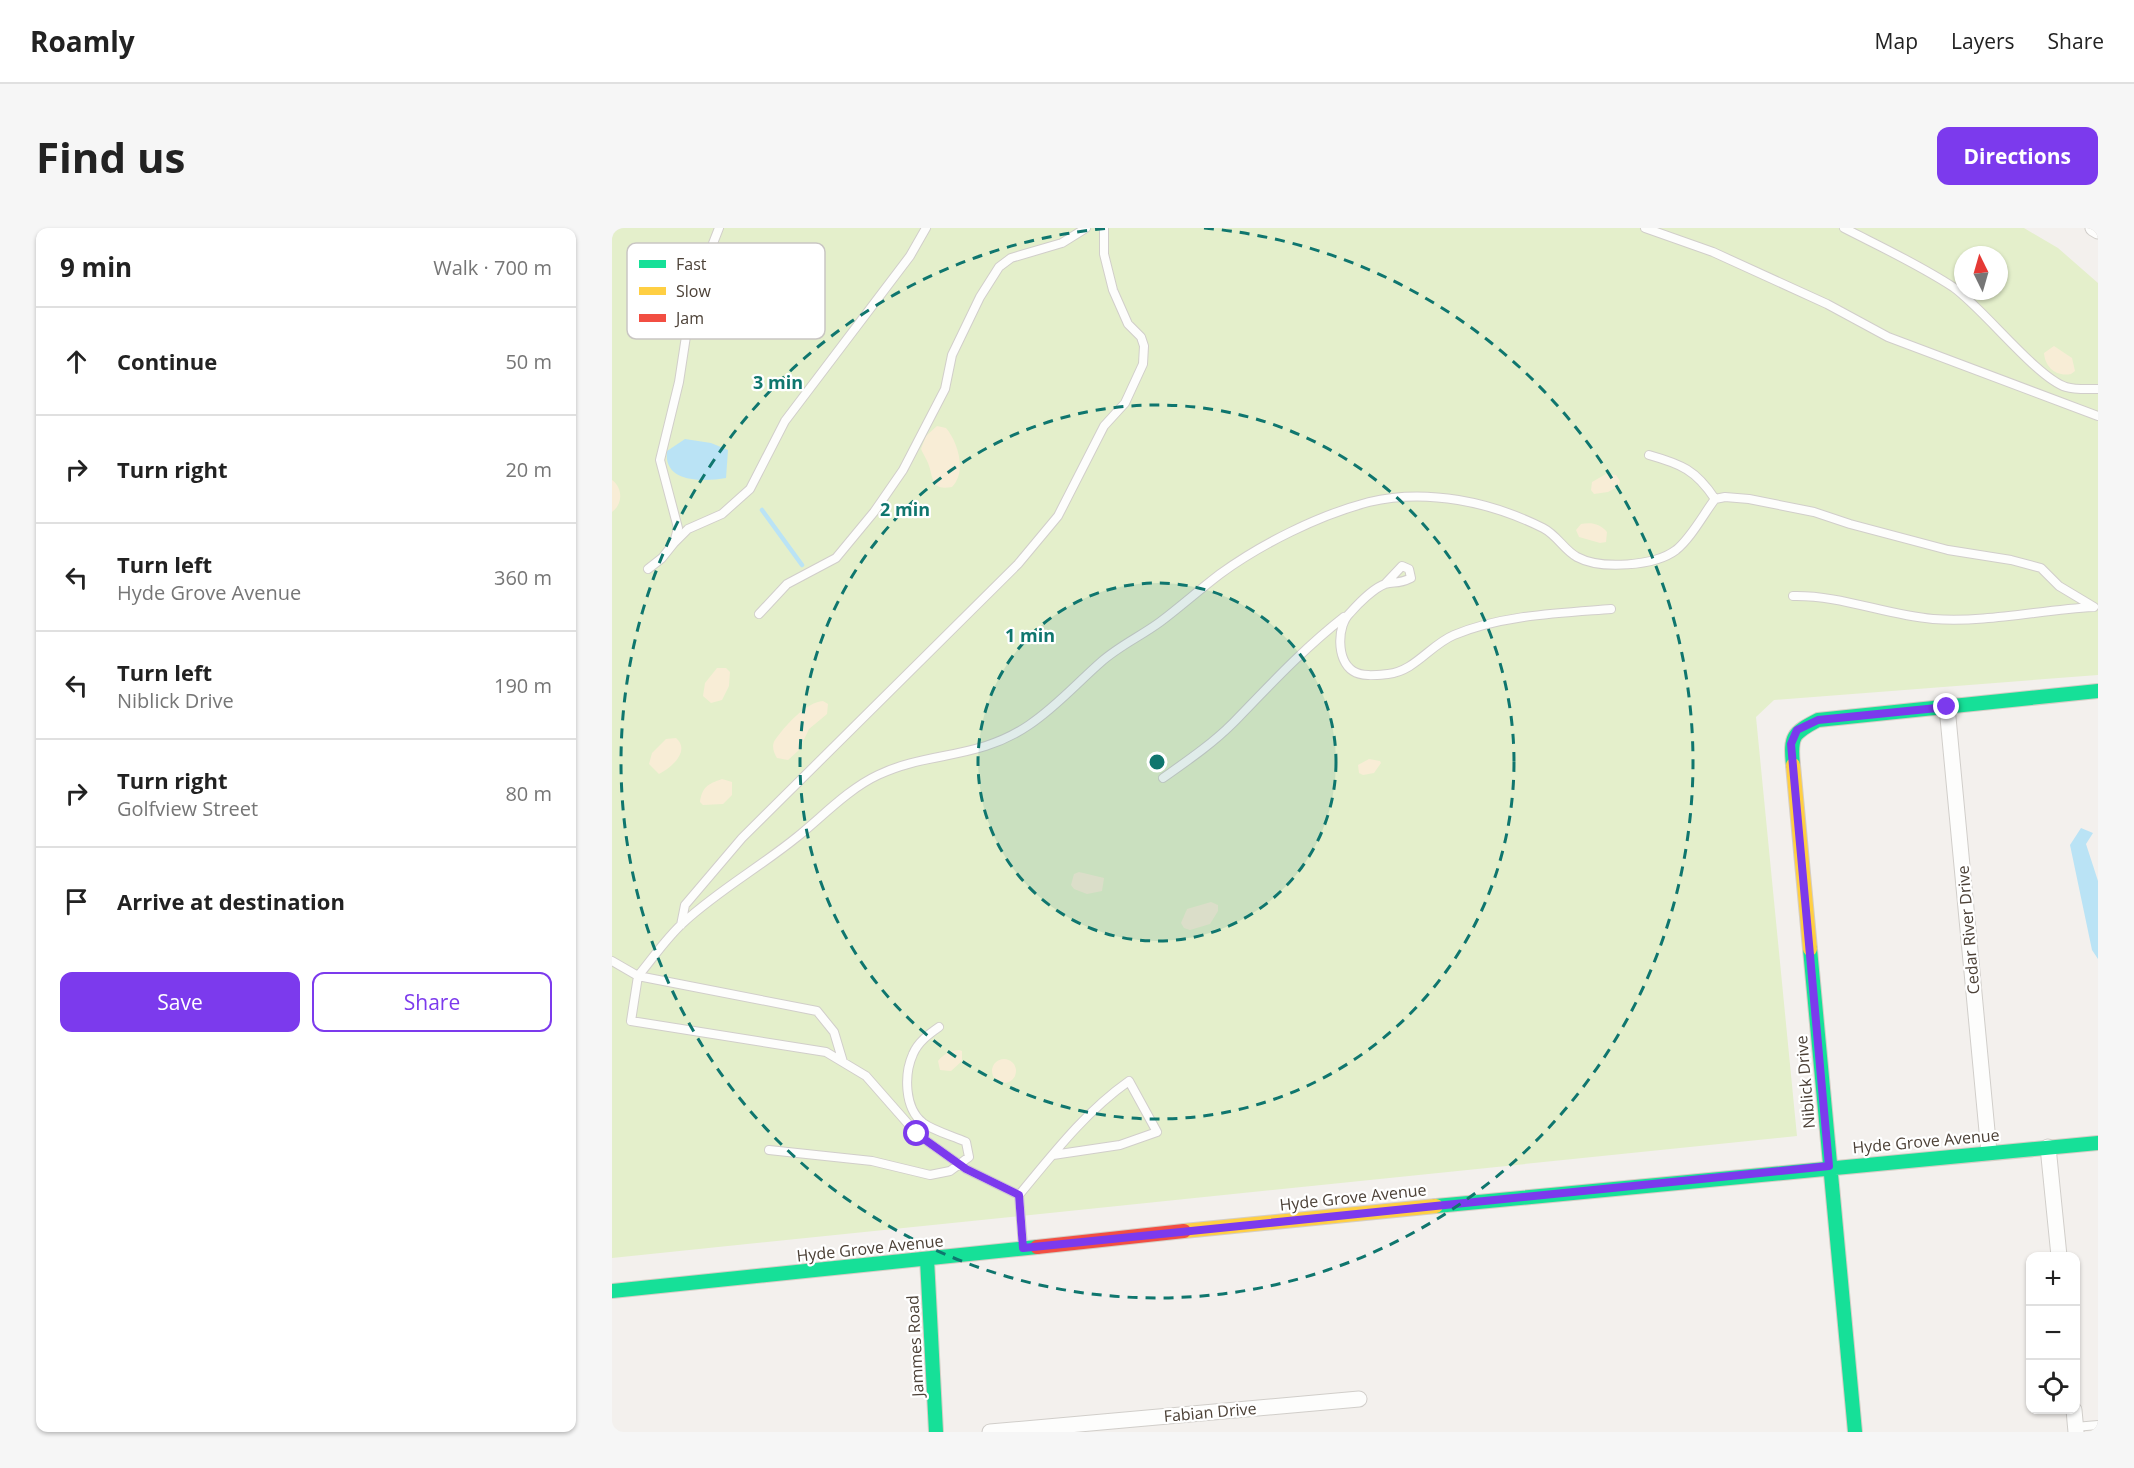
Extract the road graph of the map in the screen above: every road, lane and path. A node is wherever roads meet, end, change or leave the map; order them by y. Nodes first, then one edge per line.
1 (718, 228) edge
2 (926, 228) edge
3 (1086, 228) edge
4 (1104, 228) edge
5 (1645, 228) edge
6 (1844, 228) edge
7 (2093, 228) edge
8 (2098, 231) edge
9 (712, 243) edge
10 (686, 339) edge
11 (2098, 389) edge
12 (2098, 416) edge
13 (1649, 455) dead end
14 (1715, 499) junction
15 (674, 543) junction
16 (648, 570) dead end
17 (1385, 584) dead end
18 (1793, 596) dead end
19 (1611, 609) dead end
20 (759, 614) dead end
21 (1347, 614) junction
22 (2098, 691) edge
23 (1947, 707) junction
24 (1163, 777) dead end
25 (681, 925) junction
26 (612, 961) edge
27 (638, 976) junction
28 (939, 1028) dead end
29 (843, 1062) junction
30 (2098, 1143) edge
31 (2048, 1148) junction
32 (769, 1150) dead end
33 (1989, 1152) junction
34 (1053, 1155) junction
35 (960, 1164) junction
36 (1829, 1166) junction
37 (1019, 1195) junction
38 (1023, 1248) junction
39 (2058, 1252) edge
40 (927, 1259) junction
41 (612, 1291) edge
42 (1359, 1399) dead end
43 (2074, 1414) edge
44 (2098, 1425) edge
45 (2075, 1430) edge
46 (936, 1432) edge
47 (990, 1432) edge
48 (1855, 1432) edge

1 - 9 lane
2 - 15 lane
3 - 20 lane
4 - 25 lane
5 - 12 lane
6 - 11 lane
7 - 8 street
10 - 15 lane
13 - 14 lane
14 - 18 lane
14 - 25 lane
15 - 16 lane
17 - 21 lane
19 - 21 lane
21 - 24 lane
22 - 23 street
23 - 33 street, Cedar River Drive
23 - 36 street, Niblick Drive
25 - 27 lane
26 - 27 lane
27 - 29 lane
27 - 29 lane
28 - 35 lane
29 - 35 lane
30 - 31 street, Hyde Grove Avenue
31 - 33 street, Hyde Grove Avenue
31 - 39 street
32 - 35 lane
33 - 36 street, Hyde Grove Avenue
34 - 34 lane
34 - 37 lane
35 - 37 lane
36 - 38 street, Hyde Grove Avenue
36 - 48 street, Niblick Drive
37 - 38 lane
38 - 40 street, Hyde Grove Avenue
40 - 41 street, Hyde Grove Avenue
40 - 46 street, Jammes Road
42 - 47 street, Fabian Drive
43 - 45 street
44 - 45 lane

